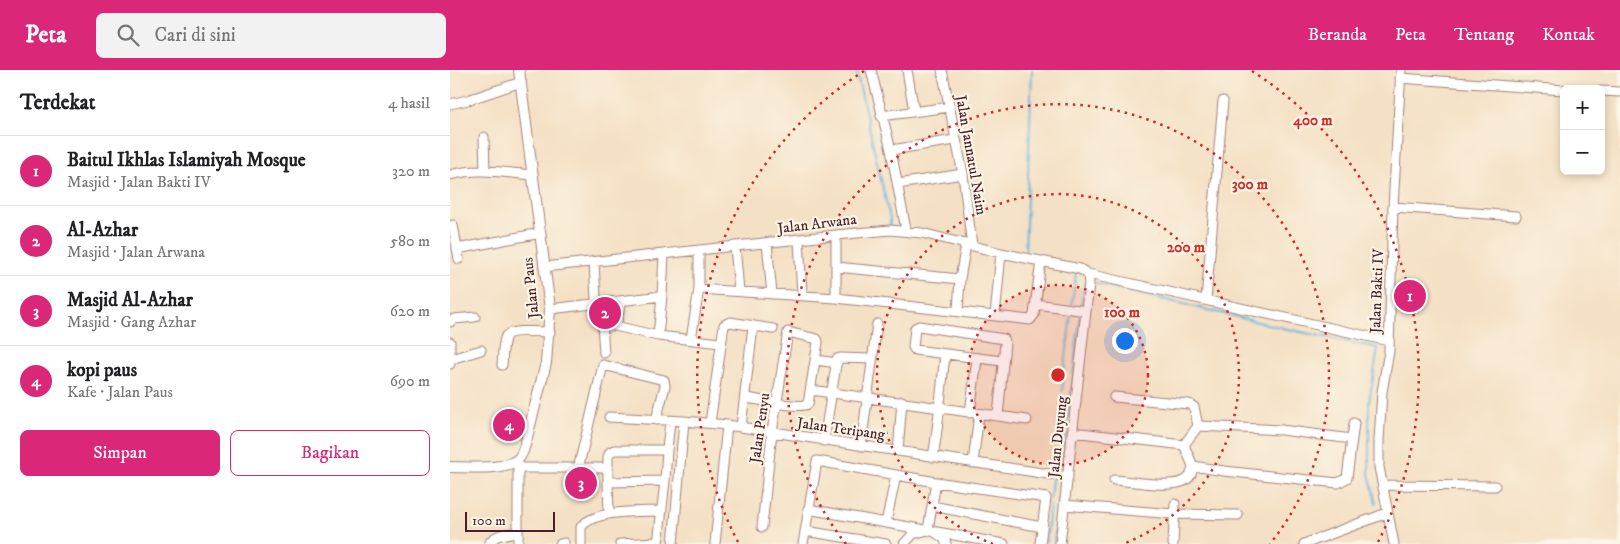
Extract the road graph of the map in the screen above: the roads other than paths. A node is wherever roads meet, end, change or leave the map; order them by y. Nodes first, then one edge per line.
1 (519, 70) edge
2 (871, 70) edge
3 (907, 70) edge
4 (942, 70) edge
5 (1400, 74) edge
6 (521, 82) junction
7 (1560, 90) edge
8 (1605, 92) edge
9 (1620, 92) edge
10 (1223, 101) dead end
11 (450, 104) edge
12 (950, 107) junction
13 (914, 111) junction
14 (881, 116) junction
15 (484, 137) dead end
16 (955, 140) junction
17 (891, 150) junction
18 (485, 171) junction
19 (962, 174) junction
20 (450, 175) edge
21 (533, 175) junction
22 (898, 184) junction
23 (1393, 207) junction
24 (1516, 216) dead end
25 (453, 225) dead end
26 (906, 230) junction
27 (541, 233) junction
28 (836, 234) junction
29 (799, 240) junction
30 (767, 243) junction
31 (969, 245) junction
32 (735, 246) junction
33 (457, 248) junction
34 (699, 250) junction
35 (1001, 253) junction
36 (664, 254) junction
37 (459, 259) dead end
38 (1041, 261) junction
39 (594, 263) junction
40 (544, 267) junction
41 (836, 267) junction
42 (1088, 274) junction
43 (960, 279) junction
44 (699, 289) junction
45 (738, 291) junction
46 (772, 294) junction
47 (802, 295) junction
48 (662, 296) junction
49 (836, 298) junction
50 (1206, 300) junction
51 (621, 301) junction
52 (598, 303) junction
53 (1036, 304) junction
54 (550, 309) junction
55 (958, 311) junction
56 (1086, 311) junction
57 (995, 316) junction
58 (475, 317) dead end
59 (450, 322) edge
60 (602, 323) junction
61 (877, 324) dead end
62 (616, 326) junction
63 (752, 326) junction
64 (773, 329) dead end
65 (550, 332) junction
66 (658, 336) junction
67 (691, 339) junction
68 (1389, 341) junction
69 (450, 342) edge
70 (721, 343) junction
71 (481, 350) dead end
72 (604, 353) dead end
73 (945, 355) junction
74 (872, 359) junction
75 (977, 359) junction
76 (816, 360) junction
77 (450, 361) edge
78 (1002, 362) junction
79 (837, 363) junction
80 (502, 365) dead end
81 (811, 390) junction
82 (832, 392) junction
83 (868, 397) junction
84 (1114, 397) dead end
85 (747, 398) dead end
86 (902, 401) junction
87 (777, 402) junction
88 (939, 409) junction
89 (974, 414) junction
90 (998, 416) junction
91 (609, 417) dead end
92 (656, 420) junction
93 (1027, 420) dead end
94 (670, 421) junction
95 (684, 421) junction
96 (710, 423) junction
97 (1354, 423) dead end
98 (727, 425) junction
99 (1198, 426) junction
100 (741, 427) junction
101 (772, 432) junction
102 (1072, 432) junction
103 (1352, 439) junction
104 (824, 441) junction
105 (1184, 445) junction
106 (861, 446) junction
107 (666, 450) junction
108 (898, 451) junction
109 (933, 457) junction
110 (973, 463) junction
111 (518, 464) junction
112 (1193, 466) junction
113 (450, 467) edge
114 (608, 468) junction
115 (578, 469) junction
116 (896, 475) junction
117 (1068, 477) junction
118 (1114, 480) dead end
119 (664, 481) junction
120 (608, 482) junction
121 (936, 482) junction
122 (1383, 485) junction
123 (1495, 486) dead end
124 (1175, 504) dead end
125 (1064, 505) junction
126 (932, 506) junction
127 (808, 509) junction
128 (662, 511) junction
129 (1387, 513) junction
130 (609, 514) junction
131 (1174, 514) junction
132 (1238, 515) dead end
133 (886, 523) junction
134 (762, 527) dead end
135 (1042, 528) junction
136 (928, 530) junction
137 (805, 531) junction
138 (517, 532) junction
139 (658, 543) edge
140 (489, 544) edge
141 (518, 544) edge
142 (582, 544) edge
143 (626, 544) edge
144 (673, 544) edge
145 (716, 544) edge
146 (803, 544) edge
147 (886, 544) edge
148 (904, 544) edge
149 (946, 544) edge
150 (1004, 544) edge
151 (1040, 544) edge
152 (1060, 544) edge
153 (1068, 544) edge
154 (1173, 544) edge
155 (1304, 544) edge
156 (1394, 544) edge

1 - 6 main road, Jalan Paus
2 - 14 street
3 - 13 street
4 - 12 street, Jalan Jannatul Naim
5 - 7 street
5 - 23 street, Jalan Bakti IV
6 - 11 street
6 - 21 main road, Jalan Paus
8 - 9 street
10 - 50 street
12 - 13 street
12 - 16 street, Jalan Jannatul Naim
13 - 14 street
14 - 17 street
15 - 18 street
16 - 17 street
16 - 19 street, Jalan Jannatul Naim
17 - 22 street
18 - 20 street
18 - 21 street
19 - 22 street
19 - 31 street, Jalan Jannatul Naim
21 - 27 main road, Jalan Paus
22 - 26 street
23 - 24 street
23 - 68 street, Jalan Bakti IV
25 - 33 street
26 - 28 street, Jalan Arwana
26 - 31 street, Jalan Arwana
27 - 33 street
27 - 40 main road, Jalan Paus
28 - 29 street, Jalan Arwana
28 - 41 street
29 - 30 street, Jalan Arwana
29 - 47 street
30 - 32 street, Jalan Arwana
30 - 46 street
31 - 35 street, Jalan Arwana
31 - 43 street, Jalan Jannatul Naim
32 - 34 street, Jalan Arwana
32 - 45 street
33 - 37 street
34 - 36 street, Jalan Arwana
34 - 44 street
35 - 38 street, Jalan Arwana
35 - 57 street
36 - 39 street, Jalan Arwana
36 - 48 street
38 - 42 street, Jalan Arwana
38 - 53 street
39 - 40 street, Jalan Arwana
39 - 52 street
40 - 54 main road, Jalan Paus
41 - 43 street
41 - 49 street
42 - 50 street, Jalan Arwana
42 - 56 street, Jalan Duyung
43 - 55 street, Jalan Jannatul Naim
44 - 45 street
44 - 67 street
45 - 46 street
46 - 47 street
47 - 49 street
48 - 51 street
48 - 66 street
49 - 55 street
50 - 68 street, Jalan Arwana
51 - 52 street
51 - 62 street
52 - 54 street
52 - 60 street
53 - 56 street
53 - 57 street
54 - 65 main road, Jalan Paus
55 - 57 street
56 - 102 street, Jalan Duyung
58 - 59 street
60 - 62 street
60 - 72 street
61 - 74 street
62 - 66 street
63 - 64 street
63 - 70 street
63 - 100 street
65 - 80 street
65 - 111 main road, Jalan Paus
66 - 67 street
67 - 70 street
68 - 122 street, Jalan Bakti IV
69 - 77 street
70 - 96 street
71 - 77 street
73 - 75 street
73 - 78 street
73 - 88 street
74 - 79 street
74 - 83 street
75 - 78 street
75 - 89 street
76 - 79 street
76 - 81 street
76 - 87 street, Jalan Penyu
78 - 90 street
79 - 82 street
81 - 82 street
81 - 87 street
82 - 83 street
82 - 104 street
83 - 86 street
83 - 106 street
84 - 99 street
85 - 87 street
86 - 88 street
86 - 108 street
87 - 101 street, Jalan Penyu
88 - 89 street
88 - 109 street
89 - 90 street
89 - 110 street
90 - 93 street
91 - 92 street, Jalan Teripang
92 - 94 street, Jalan Teripang
92 - 115 street
94 - 95 street, Jalan Teripang
94 - 107 street
95 - 96 street, Jalan Teripang
95 - 144 street
96 - 98 street, Jalan Teripang
97 - 103 street
98 - 100 street, Jalan Teripang
98 - 145 street
99 - 103 street
99 - 105 street
100 - 101 street, Jalan Teripang
101 - 104 street, Jalan Teripang
101 - 134 street, Jalan Penyu
102 - 105 street
102 - 117 street, Jalan Duyung
103 - 112 street
104 - 106 street, Jalan Teripang
105 - 112 street
106 - 108 street, Jalan Teripang
107 - 114 street
107 - 119 street
108 - 109 street, Jalan Teripang
109 - 110 street, Jalan Teripang
110 - 117 street, Jalan Teripang
111 - 113 main road
111 - 115 street
111 - 138 street
112 - 118 street
114 - 115 street
114 - 120 street
116 - 121 street
116 - 127 street
116 - 133 street
117 - 125 street, Jalan Duyung
119 - 120 street
119 - 128 street
120 - 130 street
121 - 126 street
121 - 135 street
122 - 123 street
122 - 129 street, Jalan Bakti IV
124 - 131 street
125 - 131 street
125 - 152 street, Jalan Duyung
126 - 135 street
126 - 136 street
127 - 133 street
127 - 137 street
128 - 130 street
128 - 139 street
129 - 155 street
129 - 156 street, Jalan Bakti IV
130 - 142 street
131 - 132 street
131 - 154 street
133 - 136 street
135 - 151 street
136 - 148 street
136 - 149 street
136 - 150 street
137 - 146 street
137 - 147 street
138 - 140 street
138 - 141 street
139 - 143 street
152 - 153 street

